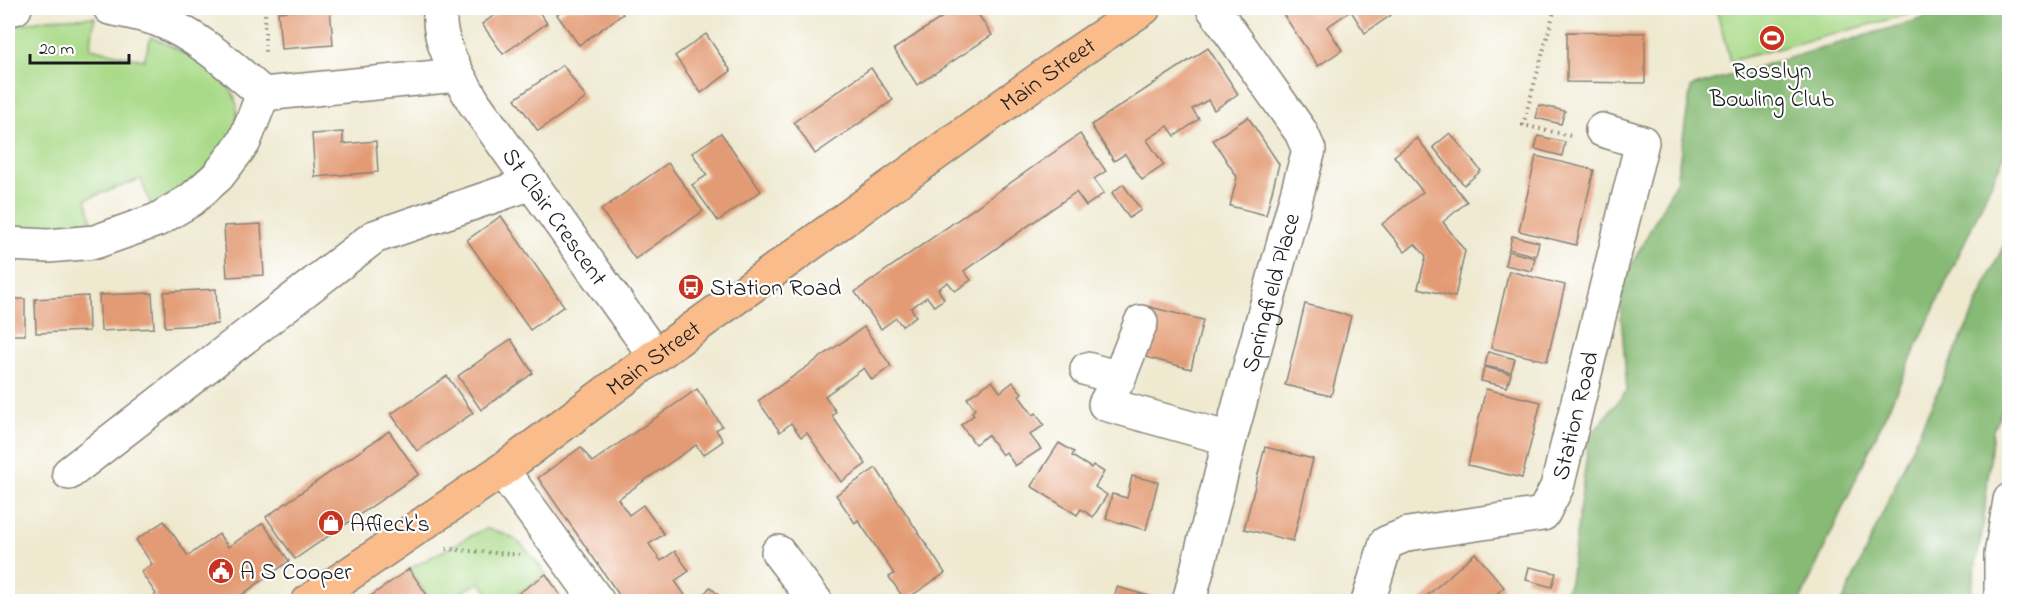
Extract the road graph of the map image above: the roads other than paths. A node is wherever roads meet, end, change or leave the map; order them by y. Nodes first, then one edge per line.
1 (15, 8) edge
2 (110, 8) edge
3 (441, 8) edge
4 (1213, 8) edge
5 (8, 9) edge
6 (1126, 13) edge
7 (457, 75) junction
8 (263, 94) junction
9 (1602, 130) road end
10 (532, 183) junction
11 (8, 244) edge
12 (1140, 322) dead end
13 (655, 356) junction
14 (1087, 369) dead end
15 (1119, 378) junction
16 (1230, 440) junction
17 (502, 470) junction
18 (69, 473) dead end
19 (2010, 501) edge
20 (778, 552) dead end
21 (308, 602) edge
22 (598, 602) edge
23 (816, 602) edge
24 (1189, 602) edge
25 (1368, 602) edge
26 (2001, 602) edge

1 - 5 street
2 - 8 street
3 - 7 street, St Clair Crescent
4 - 16 street, Springfield Place
6 - 13 main road, Main Street
7 - 8 street
7 - 10 street, St Clair Crescent
8 - 11 street
9 - 25 street, Station Road
10 - 13 street, St Clair Crescent
10 - 18 street
12 - 15 street
13 - 17 main road, Main Street
14 - 15 street
15 - 16 street
16 - 24 street, Springfield Place
17 - 21 main road, Main Street
17 - 22 street
19 - 26 street
20 - 23 street

